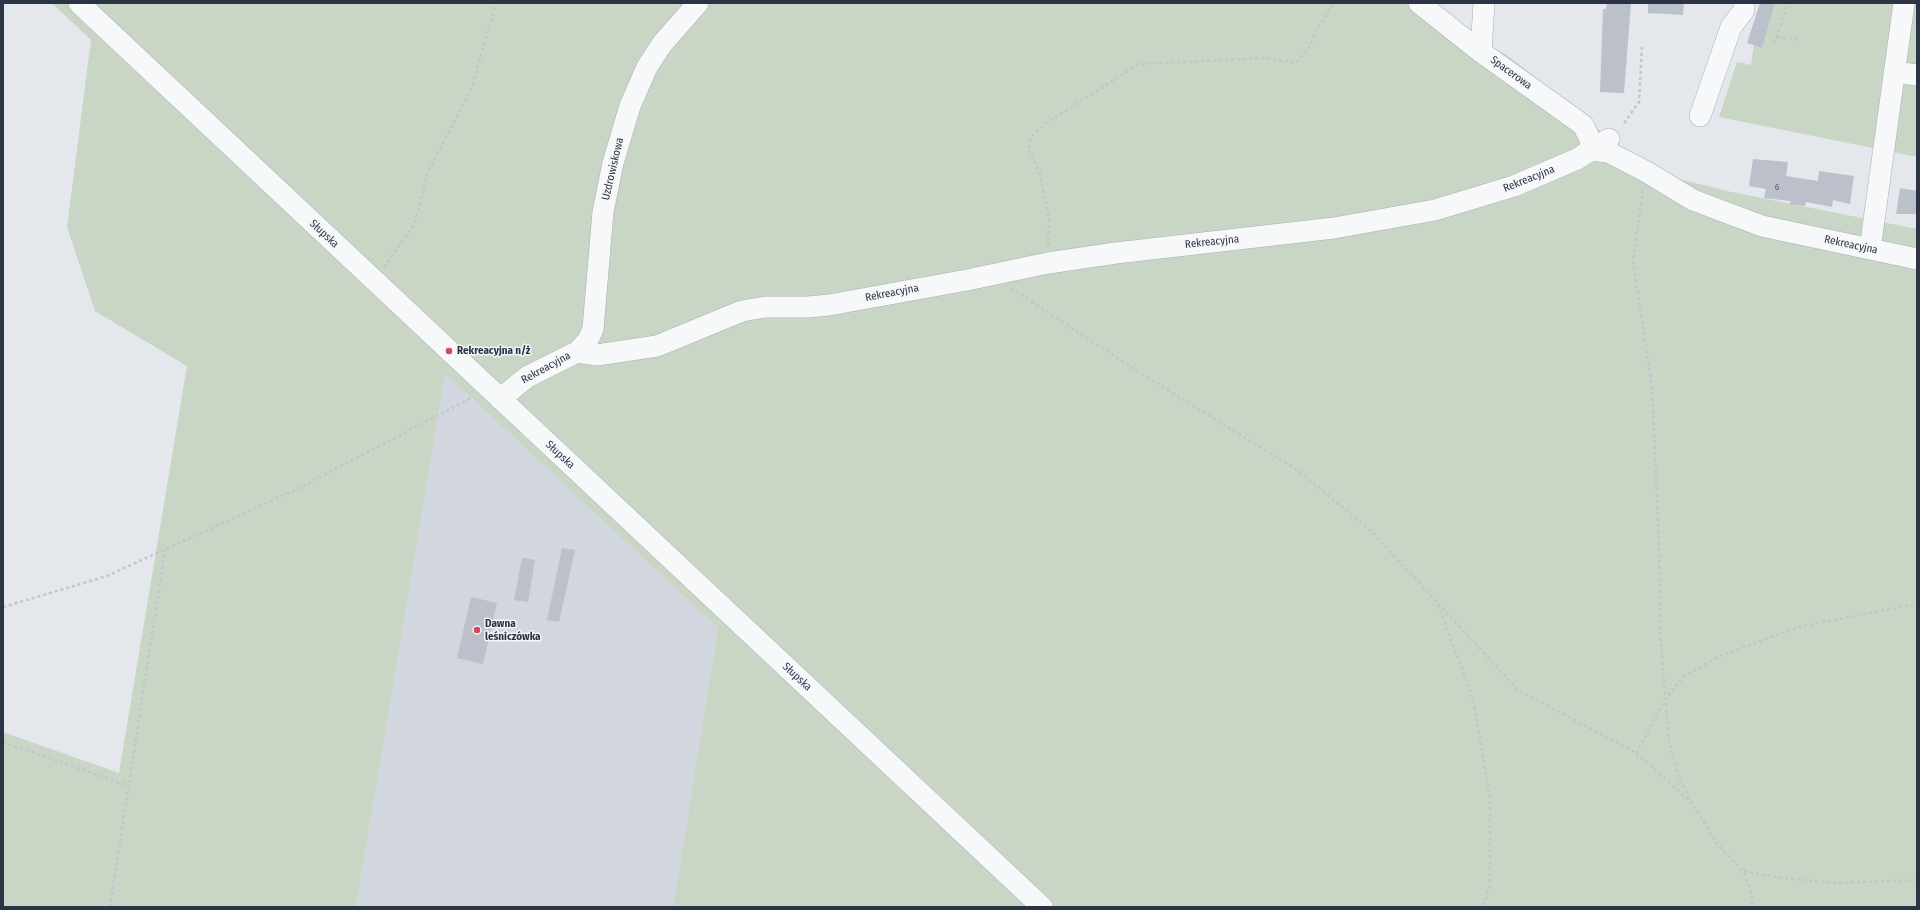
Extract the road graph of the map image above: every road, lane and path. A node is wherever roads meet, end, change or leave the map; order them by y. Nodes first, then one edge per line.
1 (79, 3) edge
2 (496, 3) edge
3 (698, 3) edge
4 (1334, 3) edge
5 (1419, 3) edge
6 (1484, 3) edge
7 (1744, 3) edge
8 (1788, 3) edge
9 (1904, 3) edge
10 (1777, 37) junction
11 (1800, 40) dead end
12 (1774, 43) dead end
13 (1642, 45) dead end
14 (1481, 52) junction
15 (1894, 72) junction
16 (1916, 75) edge
17 (1700, 116) dead end
18 (1624, 123) dead end
19 (1609, 139) dead end
20 (1591, 150) junction
21 (1645, 171) junction
22 (1870, 248) junction
23 (1917, 259) edge
24 (1048, 263) junction
25 (991, 275) junction
26 (374, 281) junction
27 (577, 352) junction
28 (480, 393) dead end
29 (500, 399) junction
30 (165, 549) junction
31 (1437, 604) junction
32 (1917, 604) edge
33 (3, 607) edge
34 (1665, 700) junction
35 (3, 742) edge
36 (1636, 753) junction
37 (129, 786) junction
38 (1692, 803) junction
39 (1743, 871) junction
40 (1917, 880) edge
41 (110, 907) edge
42 (1042, 907) edge
43 (1483, 907) edge
44 (1752, 907) edge

1 - 26 street, Słupska
2 - 26 path
3 - 27 street, Uzdrowiskowa
4 - 24 path
5 - 14 street, Spacerowa
6 - 14 street
7 - 17 street
8 - 10 path
9 - 15 street
10 - 11 path
10 - 12 path
13 - 18 path
14 - 20 street, Spacerowa
15 - 16 street
15 - 22 street
19 - 20 street
20 - 21 street, Rekreacyjna
20 - 24 street, Rekreacyjna
21 - 22 street, Rekreacyjna
21 - 34 path
22 - 23 street, Rekreacyjna
24 - 25 street, Rekreacyjna
25 - 27 street, Rekreacyjna
25 - 31 path
26 - 29 street, Słupska
27 - 29 street, Rekreacyjna
28 - 30 path
29 - 42 street, Słupska
30 - 33 path
30 - 37 path
31 - 36 path
31 - 43 path
32 - 34 path
34 - 36 path
34 - 38 path
35 - 37 path
36 - 38 path
37 - 41 path
38 - 39 path
39 - 40 path
39 - 44 path

